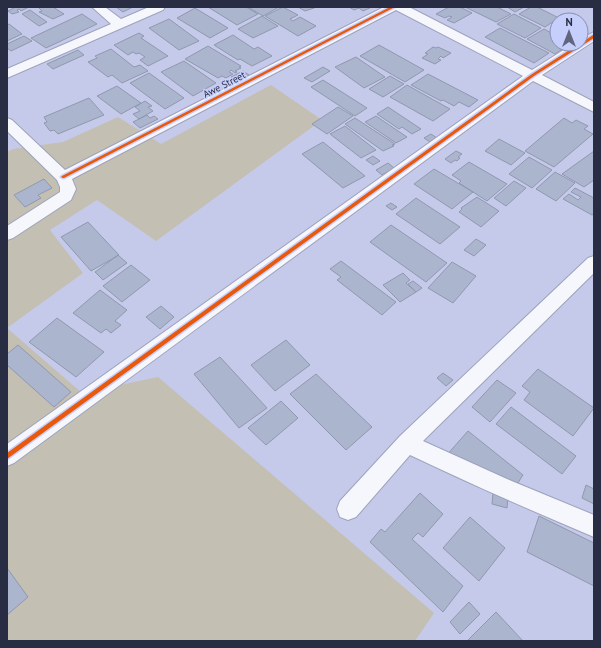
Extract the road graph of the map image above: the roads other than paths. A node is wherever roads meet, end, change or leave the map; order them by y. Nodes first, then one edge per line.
1 (98, 7) edge
2 (159, 7) edge
3 (393, 7) edge
4 (400, 7) edge
5 (120, 25) junction
6 (594, 36) edge
7 (7, 74) edge
8 (533, 75) junction
9 (594, 108) edge
10 (7, 122) edge
11 (63, 177) junction
12 (7, 234) edge
13 (594, 263) edge
14 (407, 443) junction
15 (7, 456) edge
16 (348, 509) dead end
17 (594, 526) edge

1 - 5 street
2 - 5 street
3 - 11 street, Awe Street
4 - 8 street
5 - 7 street
6 - 8 street
8 - 9 street
8 - 15 street
10 - 11 street
11 - 12 street
13 - 14 street
14 - 16 street
14 - 17 street

